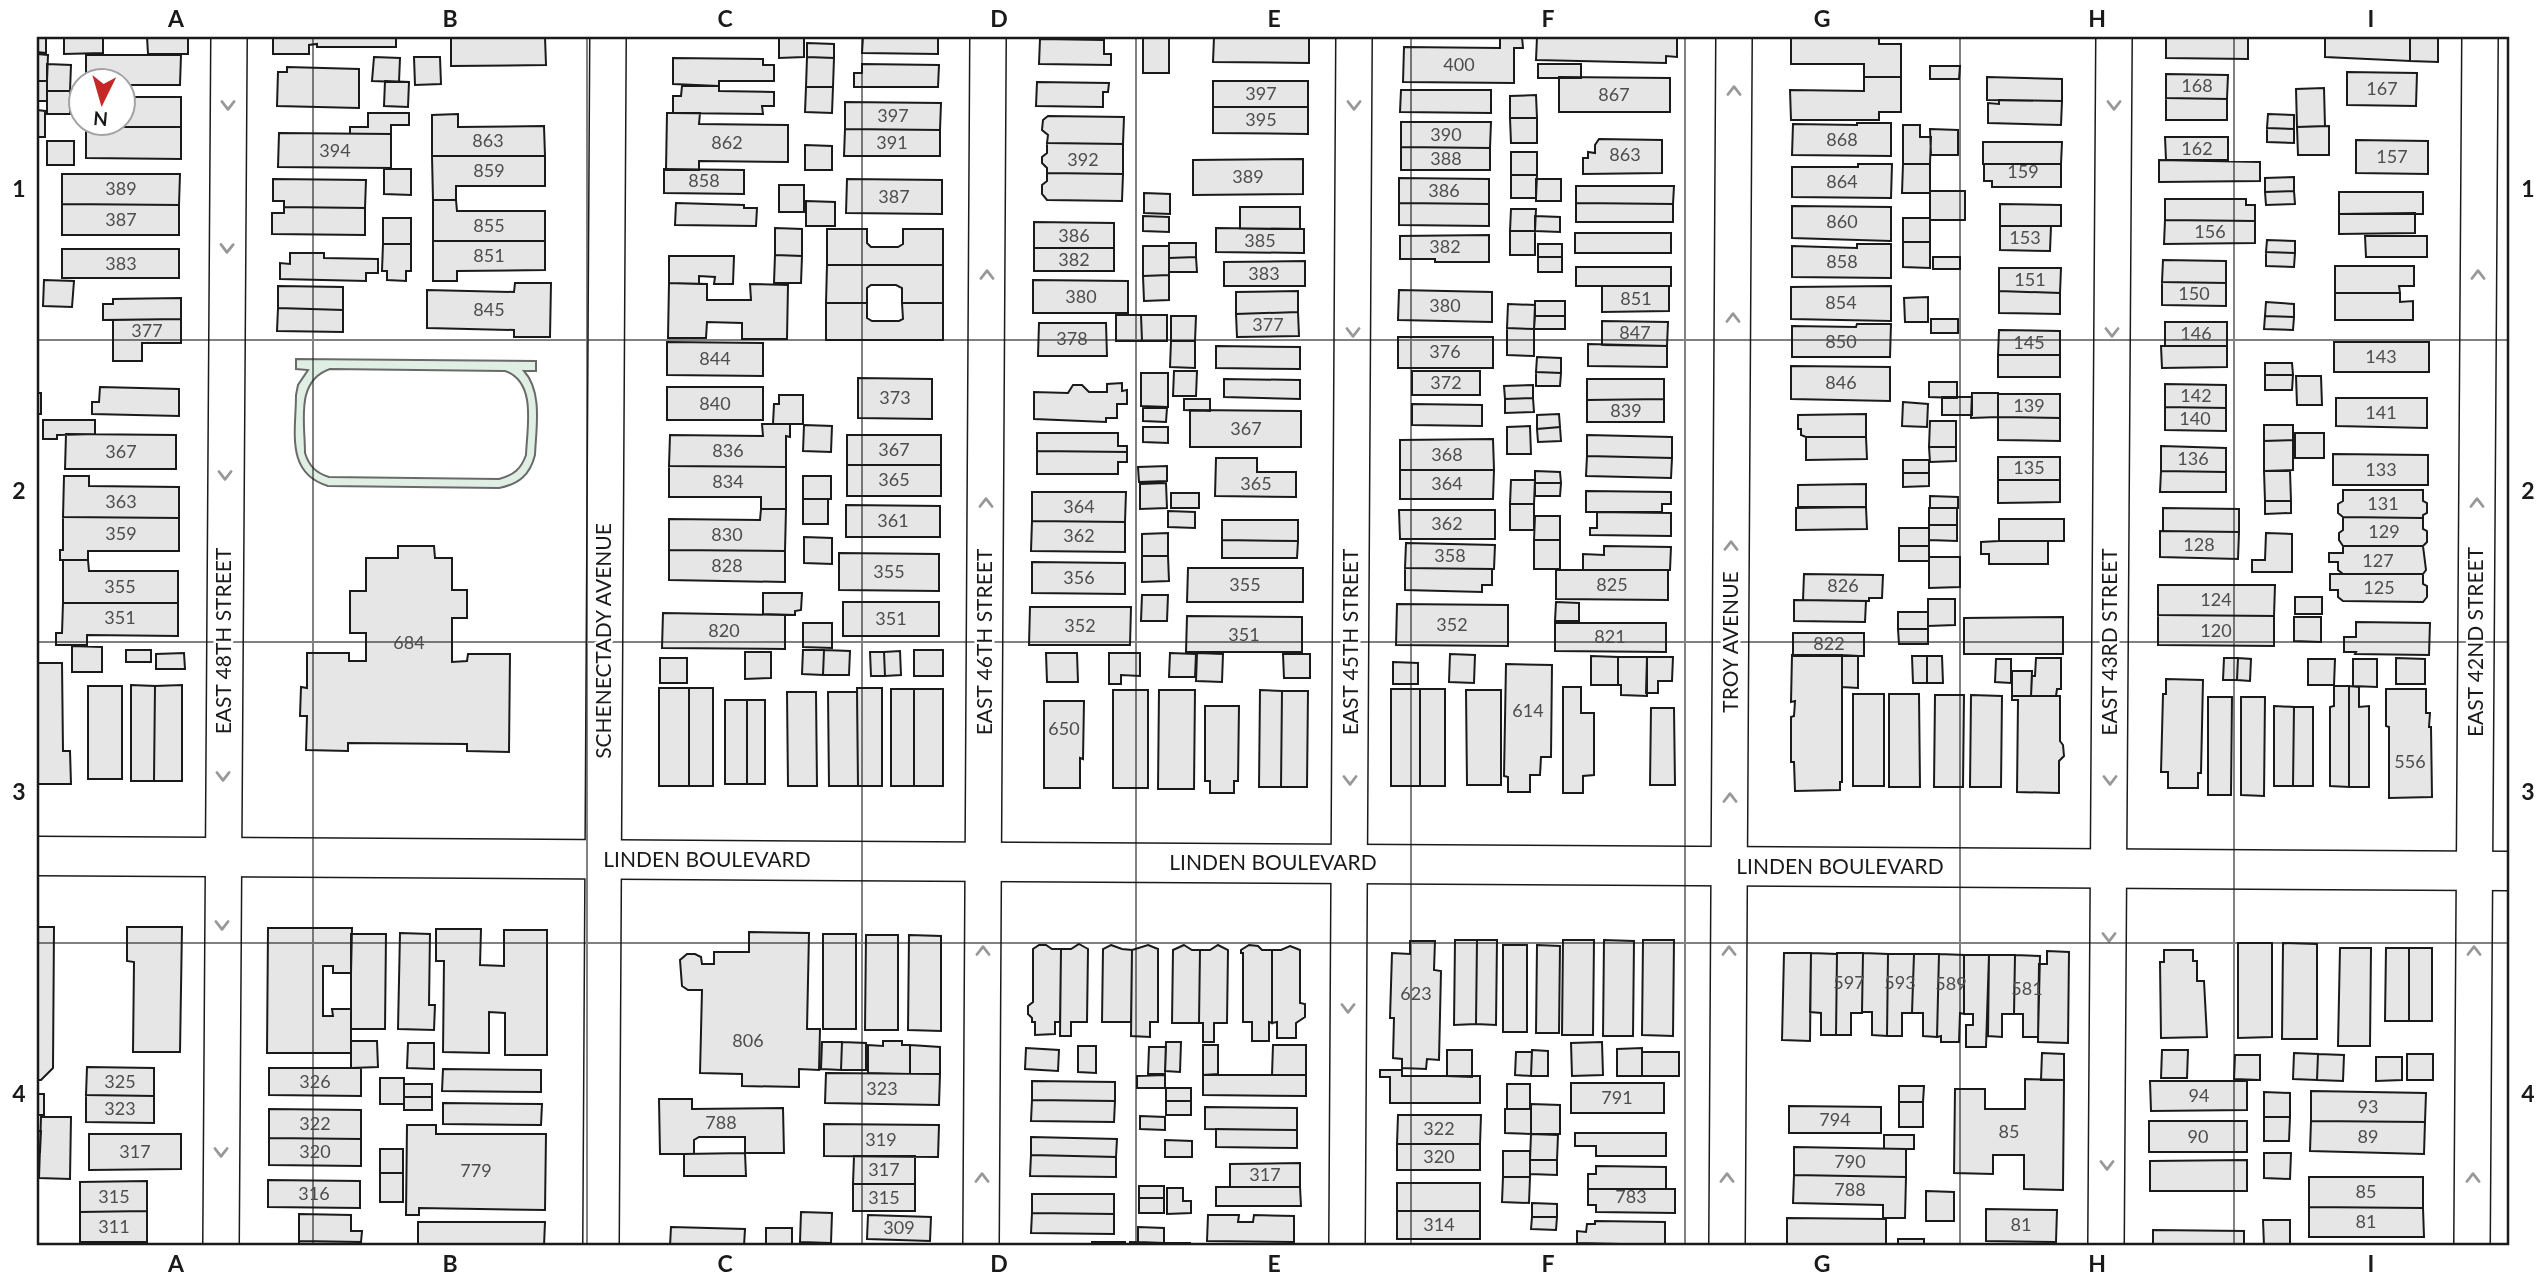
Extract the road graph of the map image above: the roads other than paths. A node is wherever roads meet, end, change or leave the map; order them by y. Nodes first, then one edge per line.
1 (229, 37) edge
2 (608, 37) edge
3 (988, 37) edge
4 (1354, 37) edge
5 (1734, 37) edge
6 (2114, 37) edge
7 (2480, 37) edge
8 (37, 856) edge
9 (223, 857) junction
10 (603, 861) junction
11 (984, 862) junction
12 (1349, 864) junction
13 (1729, 866) junction
14 (2109, 869) junction
15 (2493, 871) edge
16 (221, 1246) edge
17 (601, 1246) edge
18 (981, 1246) edge
19 (1347, 1246) edge
20 (1727, 1246) edge
21 (2106, 1246) edge
22 (2472, 1246) edge

1 -> 9 street, EAST 48TH STREET
2 - 10 street, SCHENECTADY AVENUE
11 -> 3 street, EAST 46TH STREET
4 -> 12 street, EAST 45TH STREET
13 -> 5 street, TROY AVENUE
6 -> 14 street, EAST 43RD STREET
15 -> 7 street, EAST 42ND STREET
8 - 9 highway, LINDEN BOULEVARD
9 - 10 highway, LINDEN BOULEVARD
9 -> 16 street, EAST 48TH STREET
10 - 11 highway, LINDEN BOULEVARD
10 - 17 street, SCHENECTADY AVENUE
11 - 12 highway, LINDEN BOULEVARD
18 -> 11 street, EAST 46TH STREET
12 - 13 highway, LINDEN BOULEVARD
12 -> 19 street, EAST 45TH STREET
13 - 14 highway, LINDEN BOULEVARD
20 -> 13 street, TROY AVENUE
14 - 15 highway, LINDEN BOULEVARD
14 -> 21 street, EAST 43RD STREET
22 -> 15 street, EAST 42ND STREET

